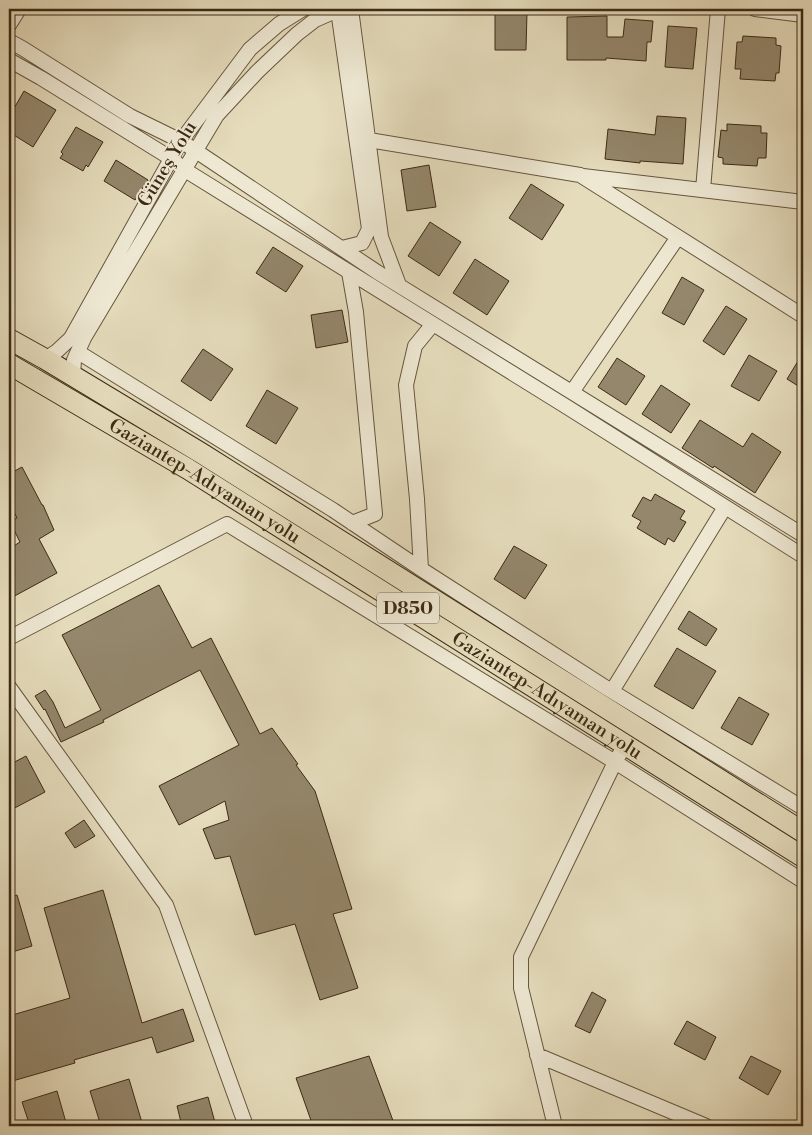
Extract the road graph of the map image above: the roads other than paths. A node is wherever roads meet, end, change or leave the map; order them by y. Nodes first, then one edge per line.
1 (19, 9) edge
2 (303, 9) edge
3 (343, 9) edge
4 (718, 9) edge
5 (755, 9) edge
6 (803, 15) edge
7 (9, 25) edge
8 (9, 41) edge
9 (9, 60) edge
10 (368, 140) junction
11 (181, 141) junction
12 (196, 151) junction
13 (172, 159) junction
14 (185, 170) junction
15 (580, 175) junction
16 (703, 190) junction
17 (803, 202) edge
18 (678, 237) junction
19 (342, 248) junction
20 (350, 272) junction
21 (398, 285) junction
22 (803, 316) edge
23 (433, 324) junction
24 (9, 339) edge
25 (78, 352) junction
26 (45, 359) junction
27 (9, 364) edge
28 (73, 376) junction
29 (572, 392) junction
30 (725, 507) junction
31 (352, 523) junction
32 (803, 535) edge
33 (803, 556) edge
34 (421, 569) junction
35 (9, 638) edge
36 (9, 687) edge
37 (612, 691) junction
38 (620, 754) junction
39 (803, 808) edge
40 (803, 832) edge
41 (803, 857) edge
42 (803, 881) edge
43 (537, 1055) junction
44 (246, 1126) edge
45 (555, 1126) edge
46 (706, 1126) edge

1 - 7 street
2 - 11 street, Güneş Yolu
3 - 10 street
3 - 12 street, Güneş Yolu
3 - 19 street
4 - 16 street
5 - 6 street
8 - 11 street
9 - 13 street
10 - 15 street
10 - 21 street
11 - 12 street
11 - 13 street, Güneş Yolu
12 - 14 street, Güneş Yolu
12 - 19 street
13 - 14 street
13 - 26 street, Güneş Yolu
14 - 20 street
14 - 25 street, Güneş Yolu
15 - 16 street
15 - 18 street
16 - 17 street
18 - 22 street
18 - 29 street
19 - 21 street
20 - 23 street
20 - 31 street
21 - 29 street
23 - 30 street
23 - 34 street
24 - 26 highway, Gaziantep-Adıyaman yolu / D850
25 - 28 street, Güneş Yolu
25 - 31 street
26 - 28 highway, Gaziantep-Adıyaman yolu / D850
27 - 38 highway, Gaziantep-Adıyaman yolu / D850
28 - 40 highway, Gaziantep-Adıyaman yolu / D850
29 - 32 street
30 - 33 street
30 - 37 street
31 - 34 street
34 - 37 street
35 - 38 street
36 - 44 street
37 - 39 street
38 - 41 highway, Gaziantep-Adıyaman yolu / D850
38 - 42 street
38 - 43 street
43 - 45 street
43 - 46 street

